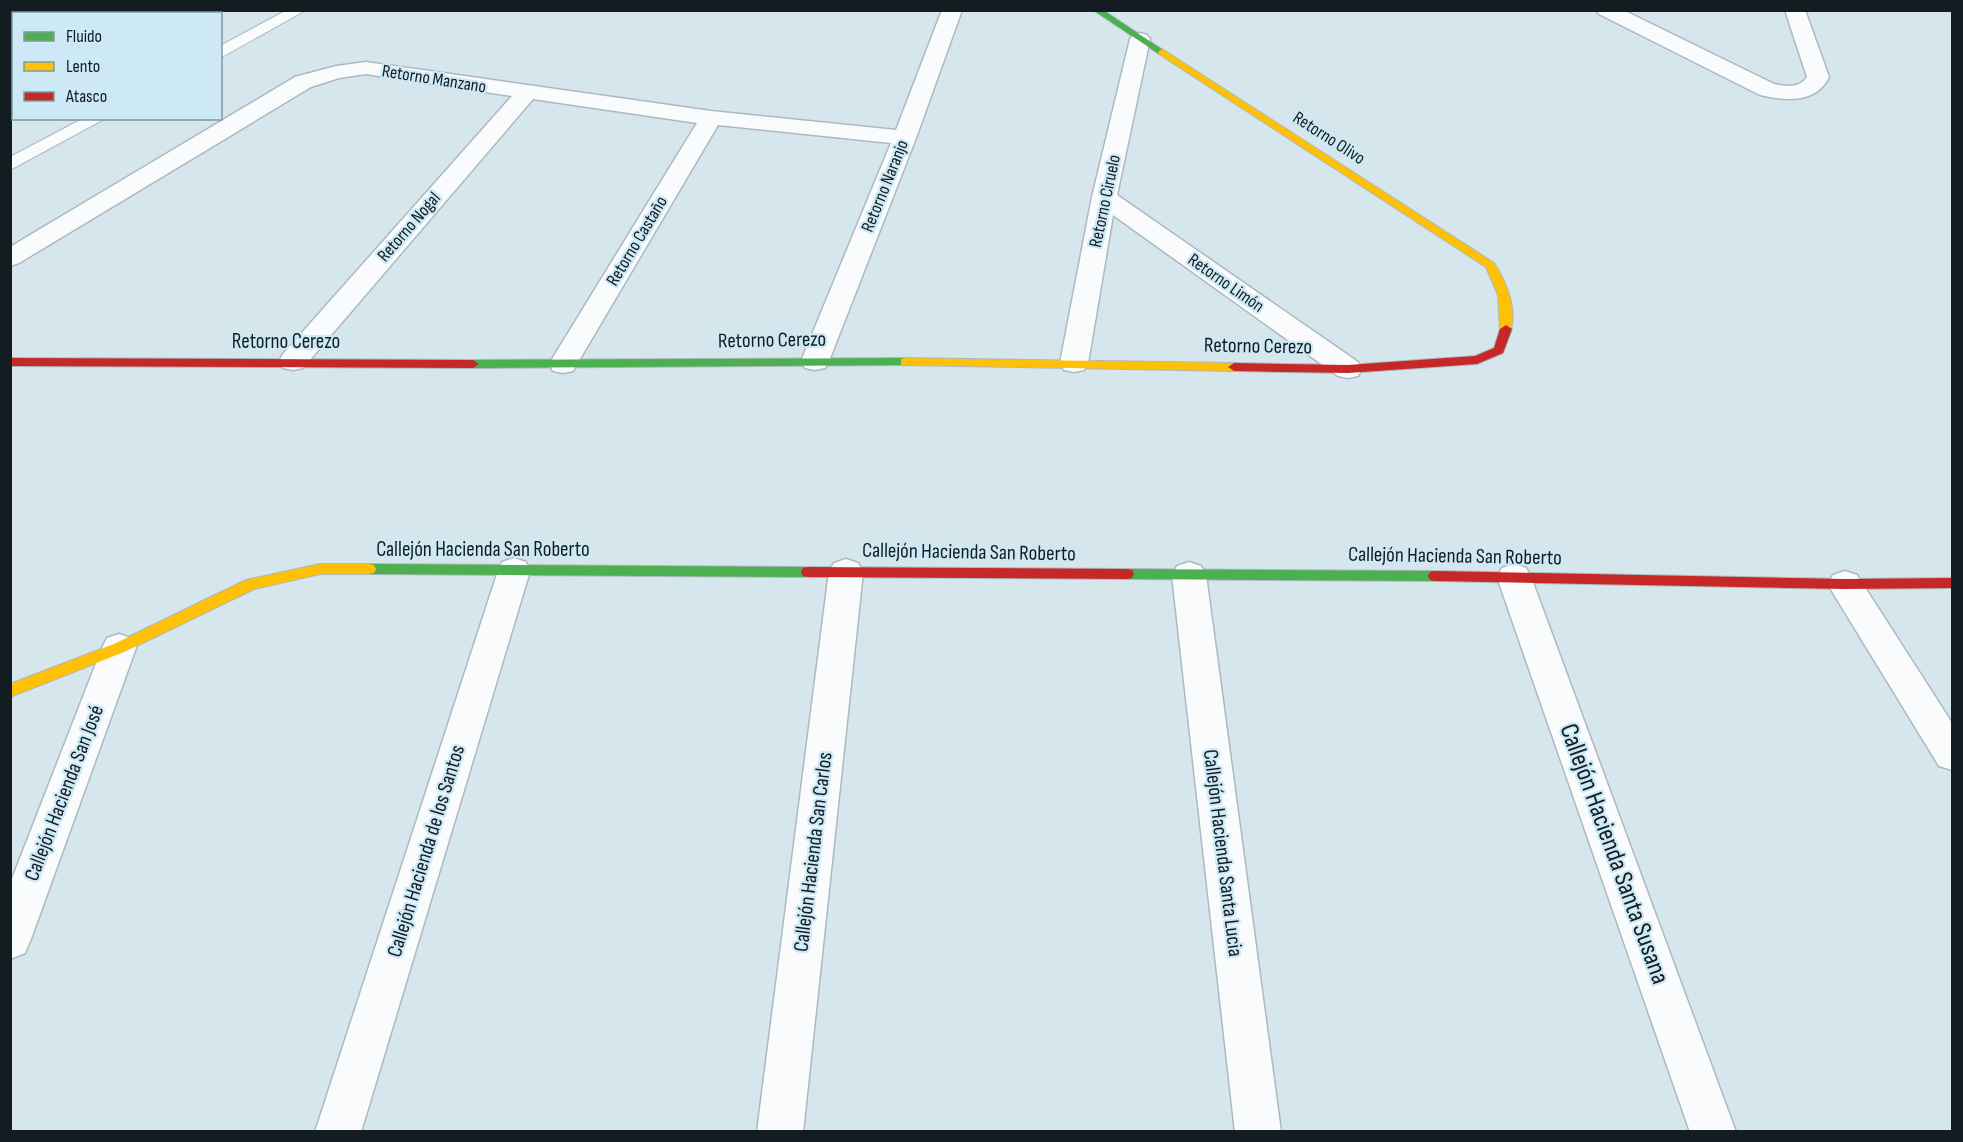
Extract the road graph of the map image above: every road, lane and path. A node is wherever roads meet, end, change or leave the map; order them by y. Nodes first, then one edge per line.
1 (299, 10) edge
2 (952, 10) edge
3 (1097, 10) edge
4 (1606, 10) edge
5 (1795, 10) edge
6 (1140, 39) junction
7 (222, 52) edge
8 (526, 93) junction
9 (711, 118) junction
10 (94, 120) edge
11 (905, 138) junction
12 (10, 165) edge
13 (1104, 197) junction
14 (10, 258) edge
15 (1508, 321) joint
16 (815, 360) junction
17 (292, 361) junction
18 (10, 362) edge
19 (1074, 363) junction
20 (563, 364) junction
21 (1348, 369) junction
22 (514, 571) junction
23 (846, 572) junction
24 (1189, 575) junction
25 (1514, 577) junction
26 (1953, 583) edge
27 (1845, 584) junction
28 (119, 648) junction
29 (10, 691) edge
30 (1953, 754) edge
31 (10, 939) edge
32 (338, 1131) edge
33 (780, 1131) edge
34 (1258, 1131) edge
35 (1713, 1131) edge

1 - 7 lane
2 - 11 street, Retorno Naranjo
3 - 6 street, Retorno Olivo
4 - 5 street
6 - 13 street, Retorno Ciruelo
6 - 15 street, Retorno Olivo
8 - 9 street, Retorno Manzano
8 - 14 street, Retorno Manzano
8 - 17 street, Retorno Nogal
9 - 11 street, Retorno Manzano
9 - 20 street, Retorno Castaño
10 - 12 lane
11 - 16 street, Retorno Naranjo
13 - 19 street, Retorno Ciruelo
13 - 21 street, Retorno Limón
15 - 21 street, Retorno Cerezo
16 - 19 street, Retorno Cerezo
16 - 20 street, Retorno Cerezo
17 - 18 street, Retorno Cerezo
17 - 20 street, Retorno Cerezo
19 - 21 street, Retorno Cerezo
22 - 23 street, Callejón Hacienda San Roberto
22 - 28 street, Callejón Hacienda San Roberto
22 - 32 street, Callejón Hacienda de los Santos
23 - 24 street, Callejón Hacienda San Roberto
23 - 33 street, Callejón Hacienda San Carlos
24 - 25 street, Callejón Hacienda San Roberto
24 - 34 street, Callejón Hacienda Santa Lucia
25 - 27 street, Callejón Hacienda San Roberto
25 - 35 street, Callejón Hacienda Santa Susana
26 - 27 street, Callejón Hacienda San Roberto
27 - 30 street
28 - 29 street, Callejón Hacienda San Roberto
28 - 31 street, Callejón Hacienda San José

